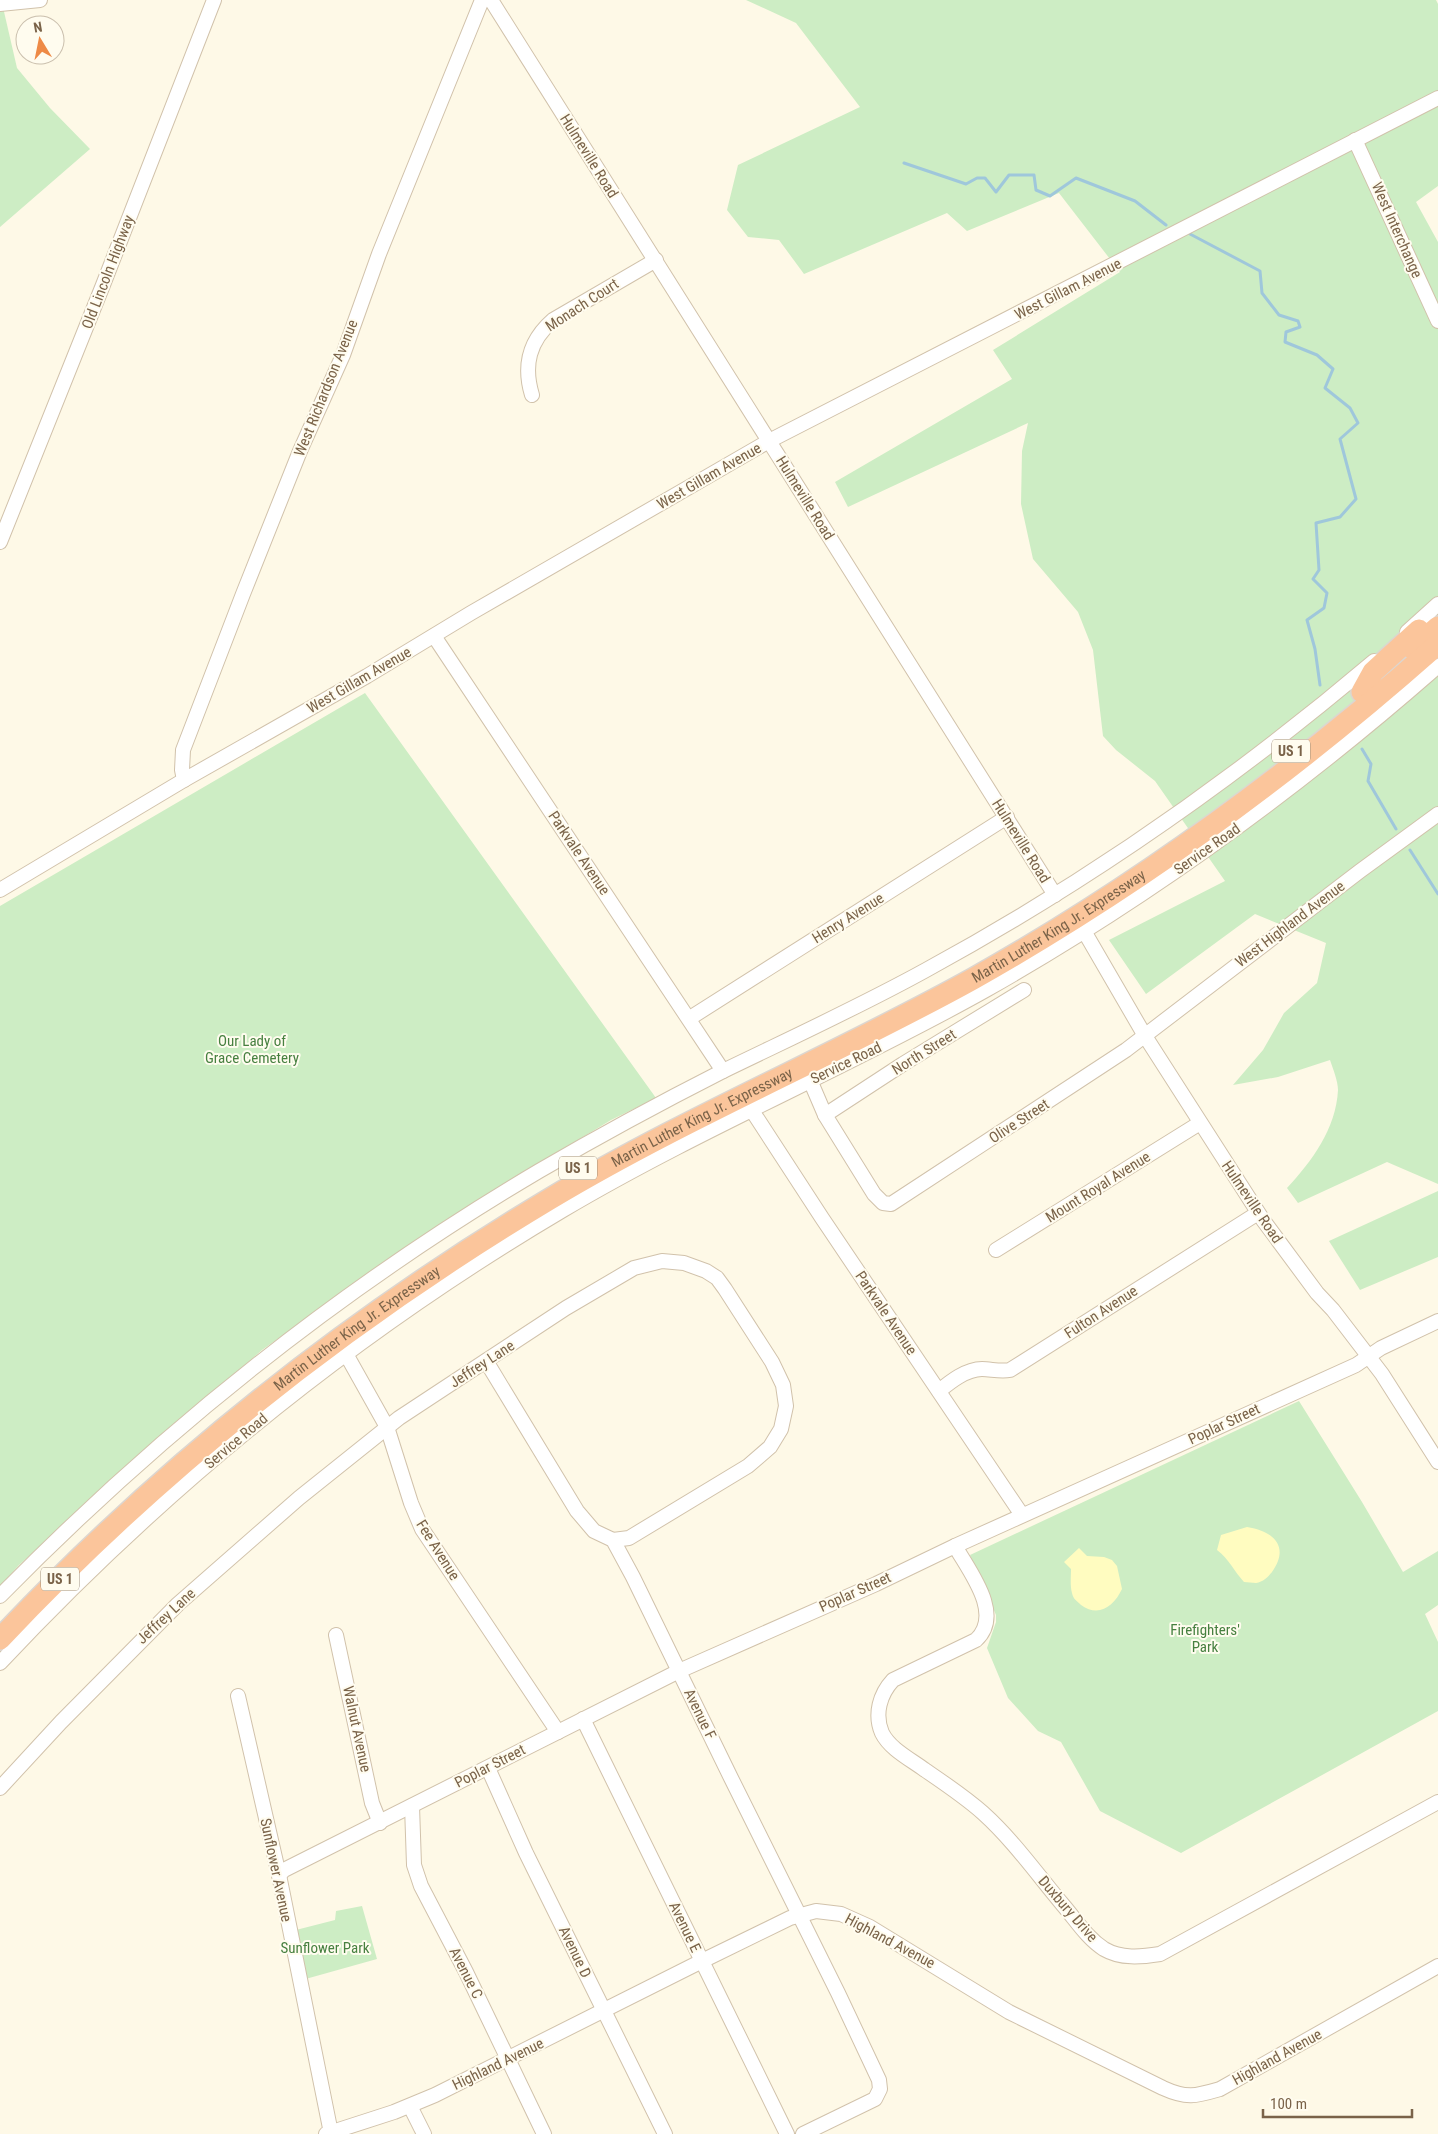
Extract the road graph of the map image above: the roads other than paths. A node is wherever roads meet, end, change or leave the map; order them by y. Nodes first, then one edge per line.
1 (40, 0) edge
2 (214, 0) edge
3 (482, 0) edge
4 (491, 0) edge
5 (0, 4) edge
6 (1438, 98) edge
7 (1356, 140) junction
8 (656, 260) junction
9 (1438, 321) edge
10 (532, 395) dead end
11 (769, 441) junction
12 (0, 542) edge
13 (1438, 604) edge
14 (1438, 613) edge
15 (1438, 627) edge
16 (434, 636) junction
17 (1438, 644) edge
18 (1438, 654) edge
19 (1438, 666) edge
20 (1362, 692) junction
21 (1354, 718) junction
22 (184, 780) junction
23 (1438, 814) edge
24 (1007, 817) junction
25 (0, 890) edge
26 (1055, 895) junction
27 (1084, 931) junction
28 (1024, 990) dead end
29 (690, 1018) junction
30 (1144, 1036) junction
31 (723, 1071) junction
32 (810, 1080) junction
33 (751, 1109) junction
34 (825, 1115) junction
35 (1200, 1123) junction
36 (1258, 1213) junction
37 (996, 1250) dead end
38 (1438, 1321) edge
39 (346, 1354) junction
40 (1369, 1358) junction
41 (486, 1361) junction
42 (939, 1391) junction
43 (387, 1427) junction
44 (1438, 1462) edge
45 (1022, 1515) junction
46 (612, 1540) junction
47 (955, 1546) junction
48 (0, 1596) edge
49 (0, 1620) edge
50 (336, 1635) dead end
51 (0, 1639) edge
52 (0, 1663) edge
53 (679, 1671) junction
54 (238, 1696) dead end
55 (583, 1720) junction
56 (558, 1732) junction
57 (488, 1768) junction
58 (0, 1788) edge
59 (1438, 1802) edge
60 (412, 1806) junction
61 (380, 1823) junction
62 (279, 1875) junction
63 (799, 1915) junction
64 (702, 1961) junction
65 (1438, 1966) edge
66 (604, 2010) junction
67 (508, 2059) junction
68 (410, 2106) junction
69 (329, 2133) edge
70 (424, 2134) edge
71 (544, 2134) edge
72 (665, 2134) edge
73 (787, 2134) edge
74 (803, 2134) edge

1 - 5 street
2 - 12 street, Old Lincoln Highway
3 - 22 street, West Richardson Avenue
4 - 8 street, Hulmeville Road
6 - 7 street, West Gillam Avenue
7 - 9 street, West Interchange
7 - 11 street, West Gillam Avenue
8 - 10 street, Monach Court
8 - 11 street, Hulmeville Road
11 - 16 street, West Gillam Avenue
11 - 24 street, Hulmeville Road
13 - 26 street
14 - 20 highway
15 - 20 highway, Martin Luther King Jr. Expressway / US 1
16 - 22 street, West Gillam Avenue
16 - 29 street, Parkvale Avenue
17 - 21 highway, Martin Luther King Jr. Expressway / US 1
18 - 21 highway
19 - 27 street, Service Road
20 - 49 highway, Martin Luther King Jr. Expressway / US 1
21 - 51 highway, Martin Luther King Jr. Expressway / US 1
22 - 25 street, West Gillam Avenue
23 - 30 street, West Highland Avenue
24 - 26 street, Hulmeville Road
24 - 29 street, Henry Avenue
26 - 31 street
27 - 30 street, Hulmeville Road
27 - 32 street, Service Road
28 - 34 street, North Street
29 - 31 street, Parkvale Avenue
30 - 34 street, Olive Street
30 - 35 street, Hulmeville Road
31 - 48 street
32 - 33 street, Service Road
32 - 34 street
33 - 39 street, Service Road
33 - 42 street, Parkvale Avenue
35 - 36 street, Hulmeville Road
35 - 37 street, Mount Royal Avenue
36 - 40 street, Hulmeville Road
36 - 42 street, Fulton Avenue
38 - 40 street, Poplar Street
39 - 43 street, Fee Avenue
39 - 52 street, Service Road
40 - 44 street, Hulmeville Road
40 - 45 street, Poplar Street
41 - 43 street, Jeffrey Lane
41 - 46 street, Avenue F
41 - 46 street, Jeffrey Lane
42 - 45 street, Parkvale Avenue
43 - 56 street, Fee Avenue
43 - 58 street, Jeffrey Lane
45 - 47 street, Poplar Street
46 - 53 street, Avenue F
47 - 53 street, Poplar Street
47 - 59 street, Duxbury Drive
50 - 61 street, Walnut Avenue
53 - 55 street, Poplar Street
53 - 63 street, Avenue F
54 - 62 street, Sunflower Avenue
55 - 56 street, Poplar Street
55 - 64 street, Avenue E
56 - 57 street, Poplar Street
57 - 60 street, Poplar Street
57 - 66 street, Avenue D
60 - 61 street, Poplar Street
60 - 67 street, Avenue C
61 - 62 street, Poplar Street
62 - 69 street, Sunflower Avenue
63 - 64 street, Highland Avenue
63 - 65 street, Highland Avenue
63 - 74 street, Avenue F
64 - 66 street, Highland Avenue
64 - 73 street, Avenue E
66 - 67 street, Highland Avenue
66 - 72 street, Avenue D
67 - 68 street, Highland Avenue
67 - 71 street, Avenue C
68 - 69 street, Highland Avenue
68 - 70 street

